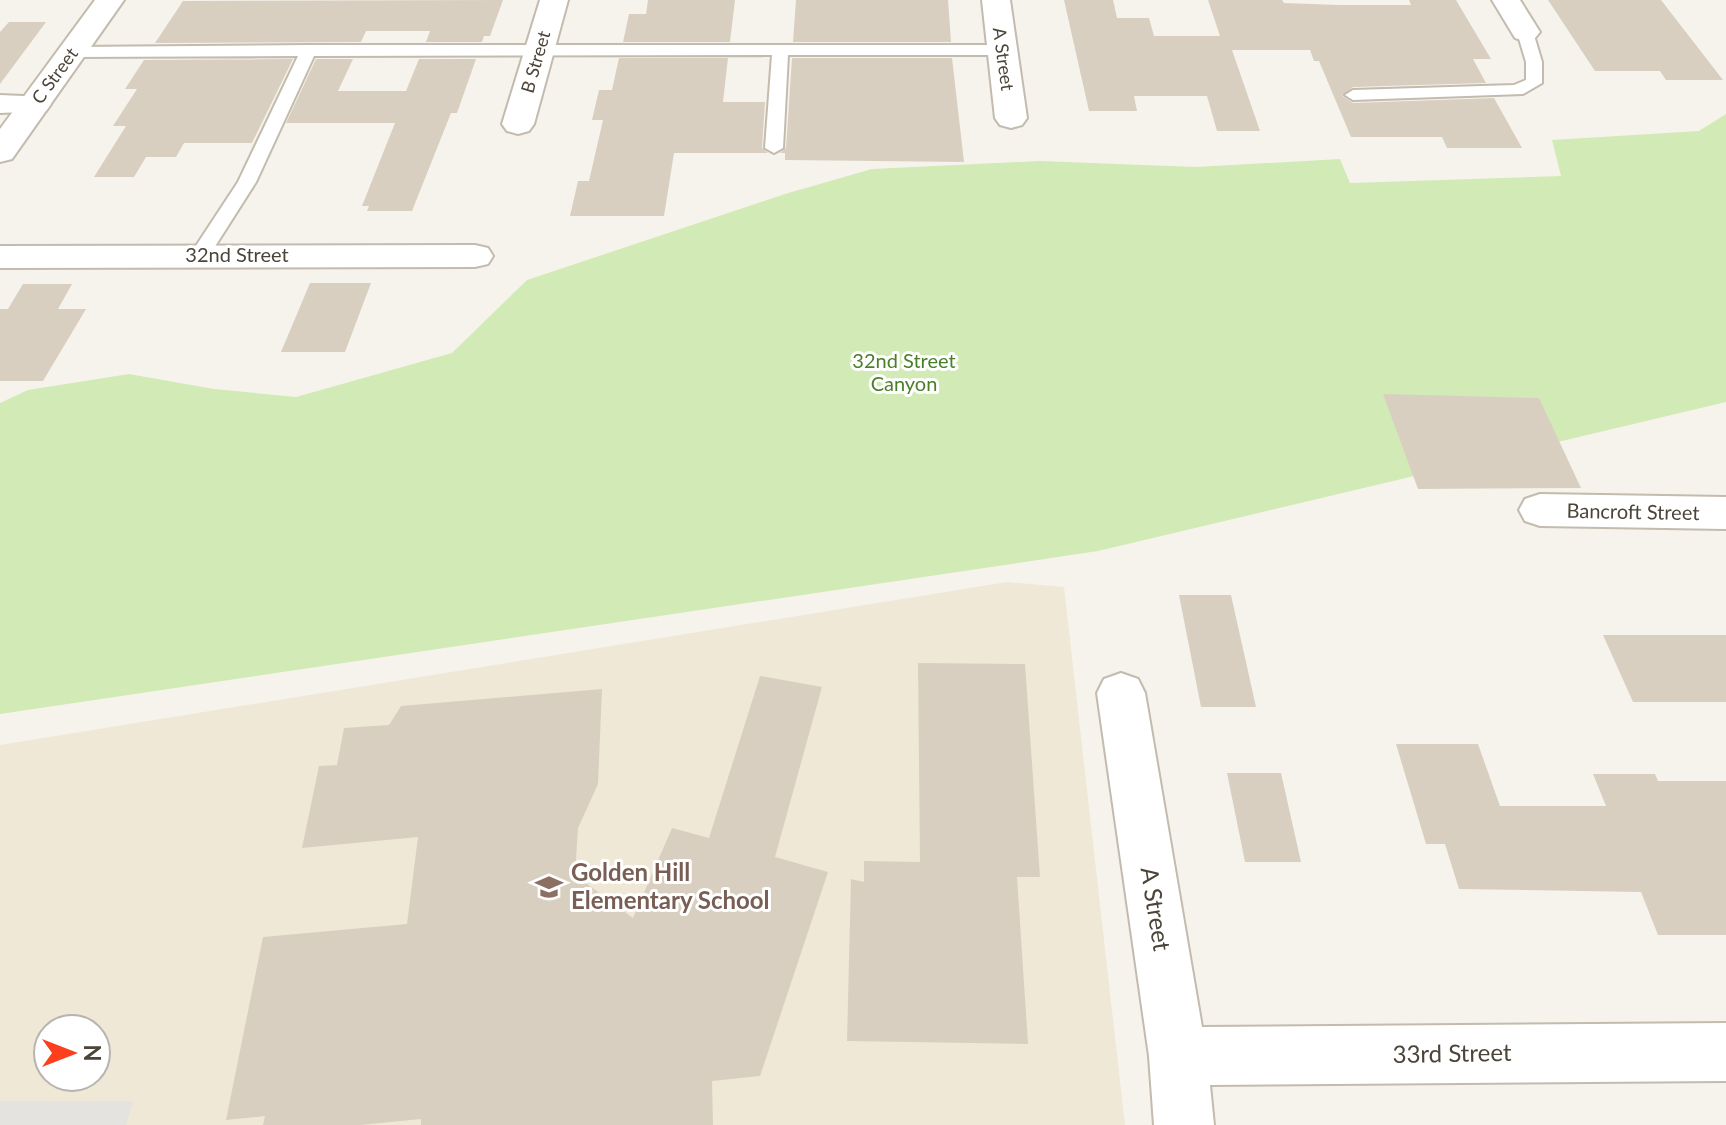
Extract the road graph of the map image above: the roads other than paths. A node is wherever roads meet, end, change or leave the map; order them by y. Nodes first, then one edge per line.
1 (110, 0) edge
2 (554, 0) edge
3 (996, 0) edge
4 (1506, 0) edge
5 (1525, 32) joint
6 (309, 50) junction
7 (539, 50) junction
8 (1002, 50) junction
9 (72, 52) junction
10 (780, 52) junction
11 (1353, 95) dead end
12 (0, 104) edge
13 (35, 104) junction
14 (1011, 118) dead end
15 (518, 124) dead end
16 (774, 148) dead end
17 (0, 152) edge
18 (200, 255) junction
19 (475, 256) dead end
20 (0, 257) edge
21 (1540, 510) dead end
22 (1726, 513) edge
23 (1121, 693) dead end
24 (1726, 1052) edge
25 (1178, 1056) junction
26 (1184, 1125) edge

1 - 9 street, C Street
2 - 7 street, B Street
3 - 8 street, A Street
4 - 5 street
5 - 11 lane
6 - 7 lane
6 - 9 lane
6 - 18 lane
7 - 10 lane
7 - 15 street, B Street
8 - 10 lane
8 - 14 street, A Street
9 - 13 street, C Street
10 - 16 lane
12 - 13 street
13 - 17 street, C Street
18 - 19 street, 32nd Street
18 - 20 street, 32nd Street
21 - 22 street, Bancroft Street
23 - 25 street, A Street
24 - 25 street, 33rd Street
25 - 26 street, A Street

